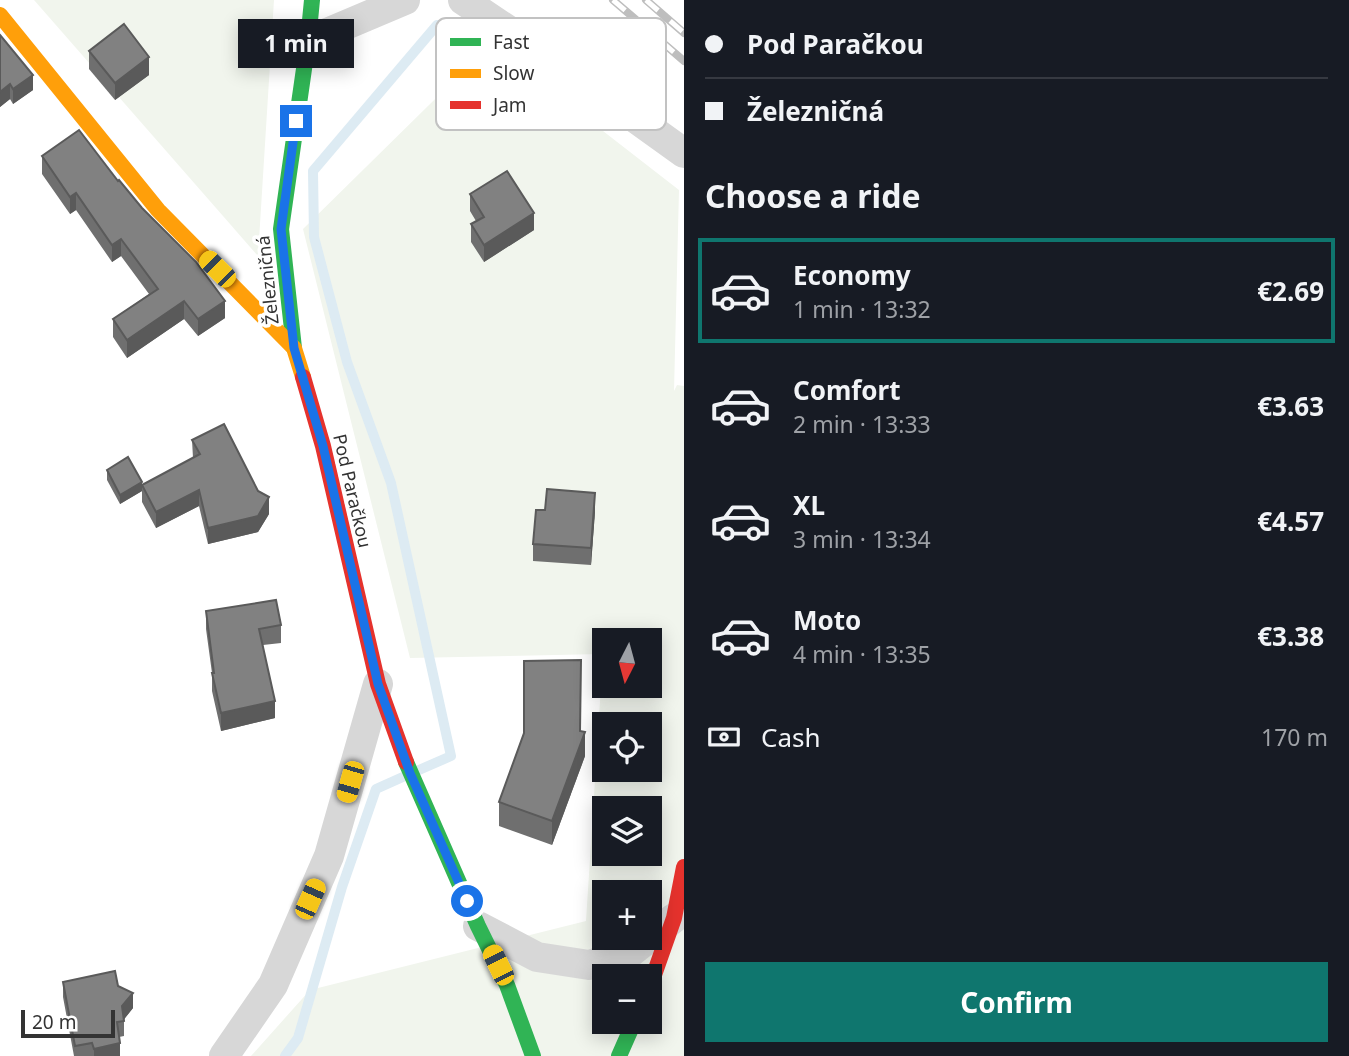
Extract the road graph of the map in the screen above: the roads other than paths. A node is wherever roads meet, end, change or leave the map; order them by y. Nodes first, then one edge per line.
1 (312, 0) edge
2 (405, 0) edge
3 (463, 0) edge
4 (0, 15) edge
5 (490, 18) edge
6 (308, 41) junction
7 (652, 130) edge
8 (684, 153) edge
9 (294, 348) junction
10 (378, 684) junction
11 (684, 867) edge
12 (674, 918) junction
13 (478, 926) junction
14 (658, 964) edge
15 (629, 1034) edge
16 (224, 1056) edge
17 (533, 1056) edge
18 (619, 1056) edge

1 - 6 street, Železničná
2 - 6 street
3 - 5 street
4 - 9 street, Pod Paračkou
6 - 9 street, Železničná
7 - 8 street
9 - 10 street, Pod Paračkou
10 - 13 street, Pod Paračkou
10 - 16 street
11 - 12 street
12 - 13 street
12 - 14 street
13 - 17 street, Pod Paračkou
15 - 18 street

